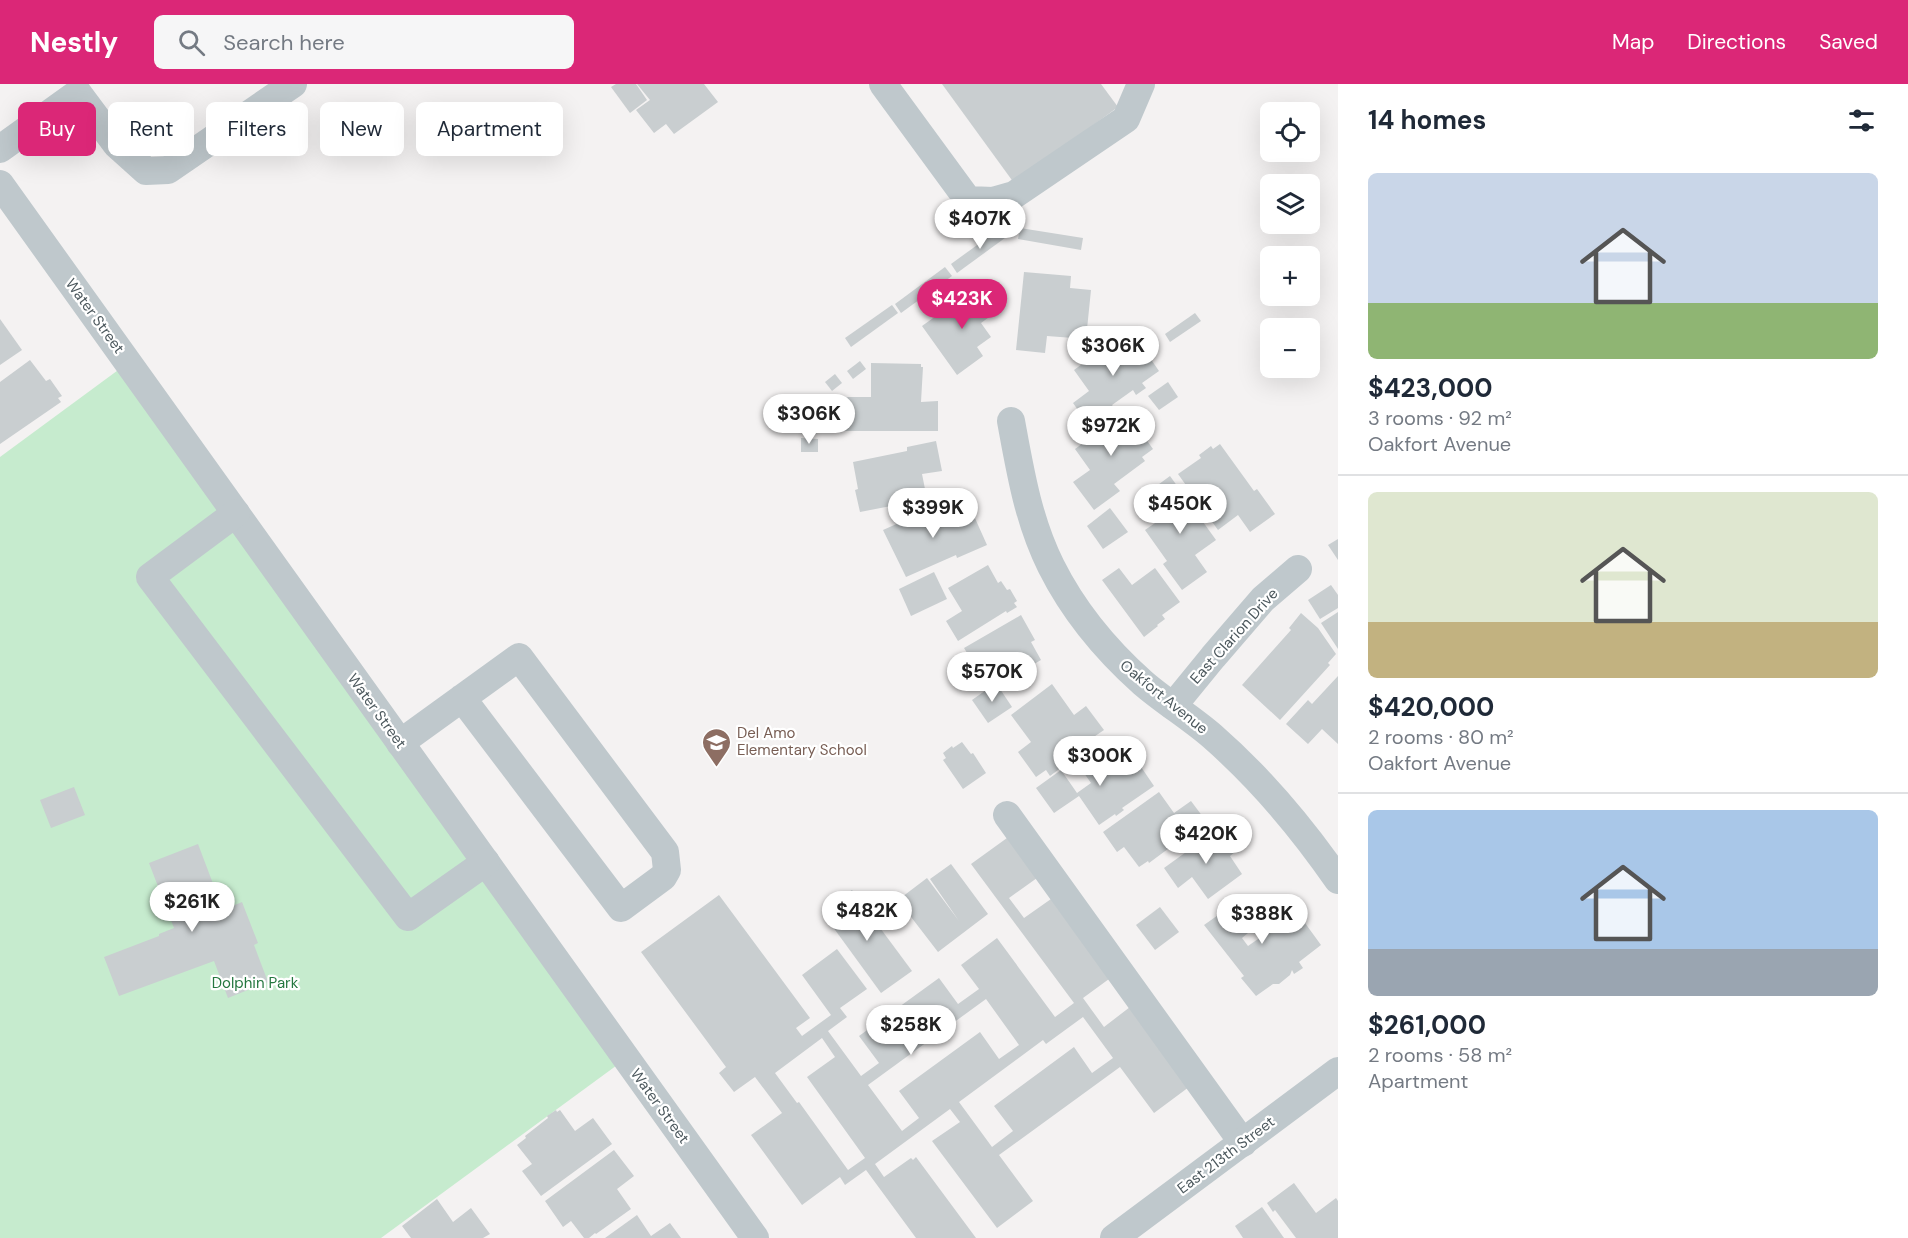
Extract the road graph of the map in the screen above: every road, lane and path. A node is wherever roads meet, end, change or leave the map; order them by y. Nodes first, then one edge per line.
1 (293, 84) edge
2 (883, 84) edge
3 (1141, 84) edge
4 (75, 88) edge
5 (0, 149) edge
6 (0, 184) edge
7 (1011, 421) dead end
8 (236, 513) junction
9 (1298, 569) dead end
10 (462, 698) junction
11 (1173, 706) junction
12 (400, 743) junction
13 (1007, 815) dead end
14 (486, 862) junction
15 (1338, 880) edge
16 (1338, 1071) edge
17 (1243, 1143) junction
18 (755, 1238) edge
19 (1114, 1238) edge

1 - 4 street
2 - 3 street
4 - 5 street
6 - 8 street, Water Street
7 - 11 street, Oakfort Avenue
8 - 12 street, Water Street
8 - 14 street
9 - 11 street, East Clarion Drive
10 - 10 street
10 - 12 street
11 - 15 street, Oakfort Avenue
12 - 14 street, Water Street
13 - 17 street
14 - 18 street, Water Street
16 - 17 street, East 213th Street
17 - 19 street, East 213th Street

